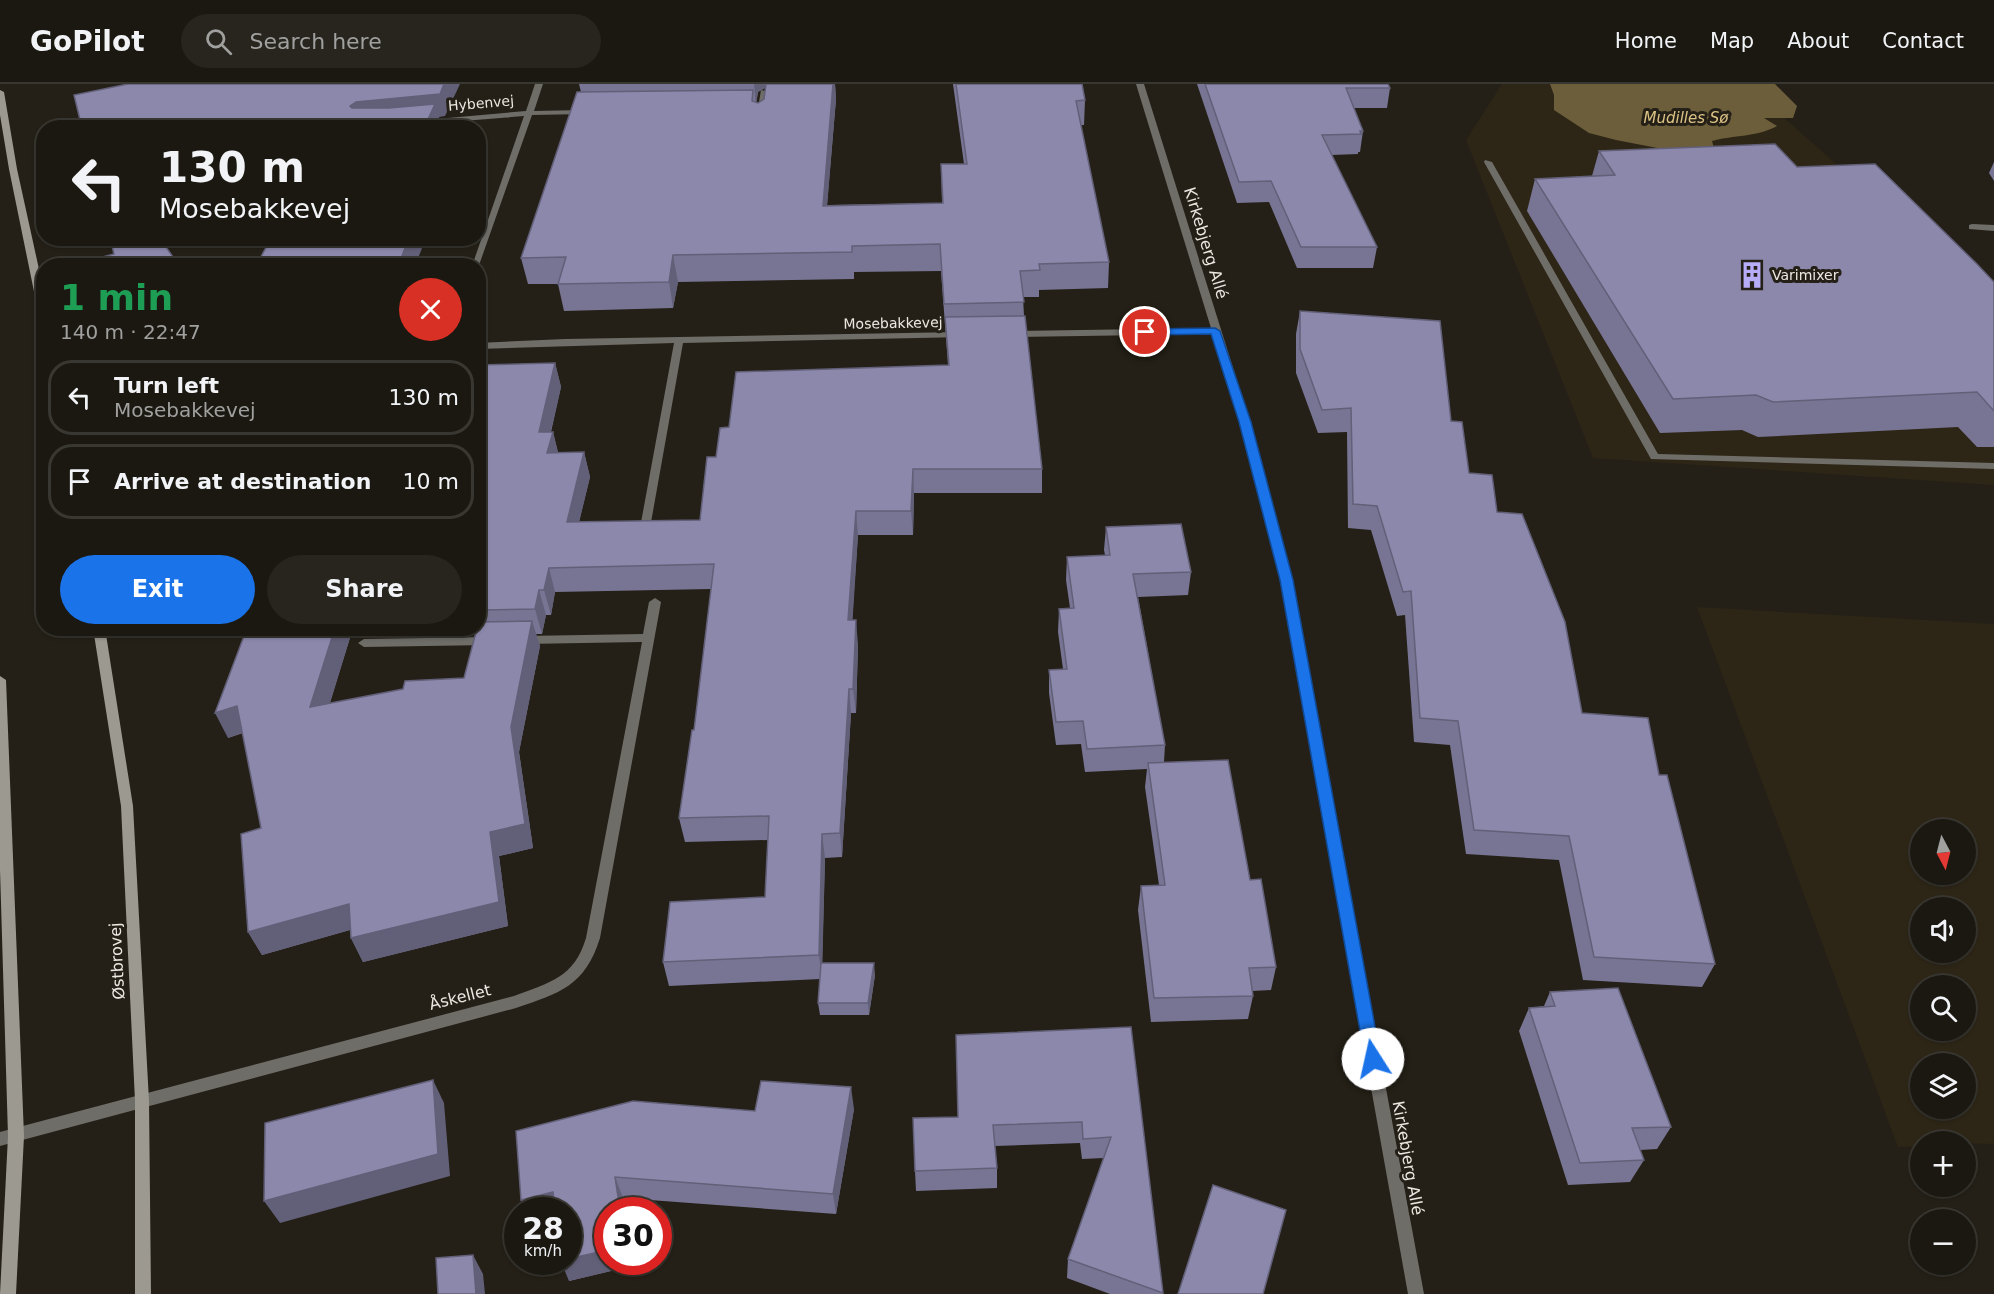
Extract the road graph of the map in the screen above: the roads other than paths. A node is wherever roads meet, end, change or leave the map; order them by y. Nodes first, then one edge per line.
1 (539, 84) edge
2 (1140, 84) edge
3 (0, 92) edge
4 (764, 92) edge
5 (750, 110) edge
6 (762, 110) junction
7 (530, 112) junction
8 (599, 112) edge
9 (443, 120) edge
10 (760, 124) edge
11 (1488, 162) dead end
12 (1972, 227) dead end
13 (1994, 228) edge
14 (486, 237) edge
15 (36, 278) edge
16 (1215, 331) junction
17 (977, 335) edge
18 (1001, 335) edge
19 (679, 340) junction
20 (486, 346) edge
21 (1994, 466) edge
22 (645, 528) edge
23 (655, 602) dead end
24 (100, 636) edge
25 (648, 638) junction
26 (364, 643) dead end
27 (0, 680) edge
28 (142, 1101) junction
29 (8, 1137) edge
30 (8, 1294) edge
31 (143, 1294) edge
32 (1416, 1294) edge

1 - 7 street, Hybenvej
2 - 16 street, Kirkebjerg Allé
3 - 15 street
4 - 6 street
5 - 6 street
6 - 10 street
7 - 8 street, Hybenvej
7 - 9 street, Hybenvej
7 - 14 street, Hybenvej
11 - 21 street
12 - 13 street
16 - 18 street
16 - 32 street, Kirkebjerg Allé
17 - 19 street, Mosebakkevej
19 - 20 street, Mosebakkevej
19 - 22 street
23 - 25 street, Åskellet
24 - 28 street, Østbrovej
25 - 26 street
25 - 28 street, Åskellet
27 - 29 street
28 - 29 street, Åskellet
28 - 31 street, Østbrovej
29 - 30 street

